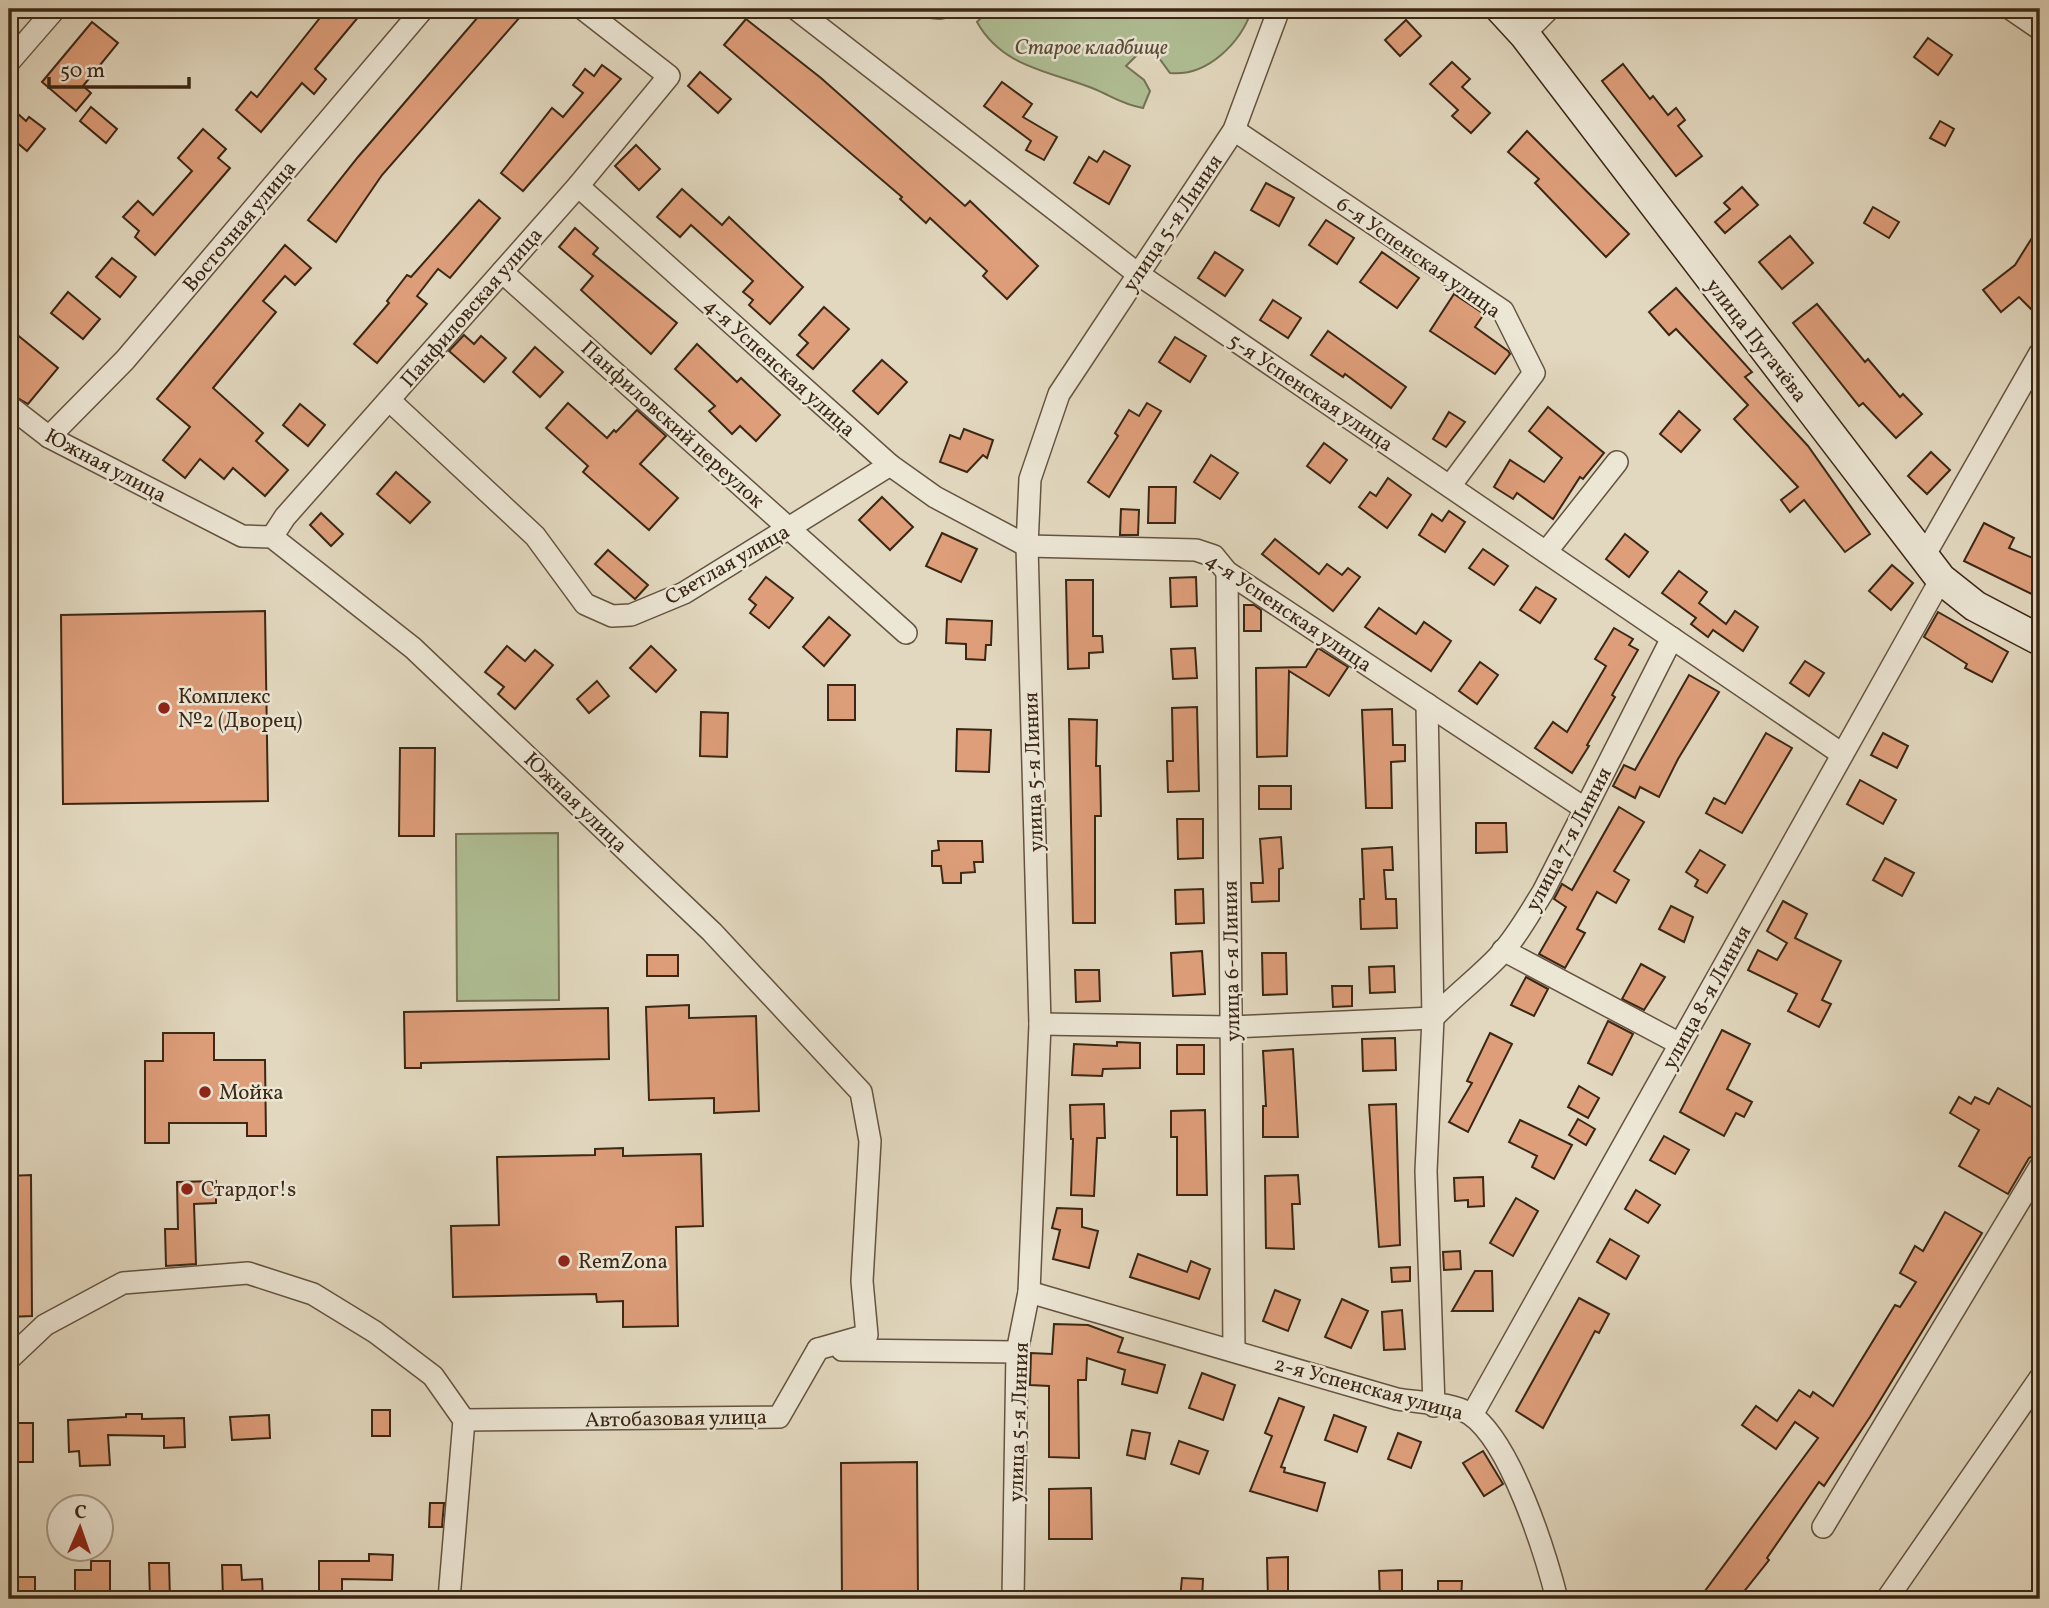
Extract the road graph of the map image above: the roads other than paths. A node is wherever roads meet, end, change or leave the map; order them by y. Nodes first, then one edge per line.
1 (55, 9) edge
2 (423, 9) edge
3 (583, 9) edge
4 (796, 9) edge
5 (1279, 9) edge
6 (1502, 9) edge
7 (1549, 9) edge
8 (2011, 9) edge
9 (2040, 29) edge
10 (1524, 34) junction
11 (9, 62) edge
12 (1234, 130) junction
13 (578, 186) junction
14 (502, 272) junction
15 (1138, 274) junction
16 (2040, 353) edge
17 (389, 400) junction
18 (9, 406) edge
19 (49, 437) junction
20 (1617, 462) dead end
21 (890, 465) junction
22 (1450, 486) junction
23 (790, 528) junction
24 (272, 537) junction
25 (1027, 546) junction
26 (1546, 552) junction
27 (1932, 569) junction
28 (1227, 572) junction
29 (906, 633) dead end
30 (1672, 638) junction
31 (2040, 640) edge
32 (1427, 704) junction
33 (1842, 754) junction
34 (1584, 808) junction
35 (1503, 950) junction
36 (1433, 1018) junction
37 (1040, 1024) junction
38 (1231, 1027) junction
39 (1680, 1044) junction
40 (2040, 1167) edge
41 (1029, 1292) junction
42 (818, 1349) junction
43 (1234, 1350) junction
44 (1017, 1352) junction
45 (9, 1359) edge
46 (2040, 1378) edge
47 (1434, 1406) junction
48 (1472, 1415) junction
49 (464, 1420) junction
50 (1823, 1527) dead end
51 (449, 1599) edge
52 (1013, 1599) edge
53 (1557, 1599) edge
54 (1887, 1599) edge

1 - 11 street
2 - 19 street, Восточная улица
3 - 13 street, Панфиловская улица
4 - 15 street, 5-я Успенская улица
5 - 12 street, улица 5-я Линия
6 - 10 street, улица Пугачёва
7 - 10 street
8 - 9 street
10 - 27 street, улица Пугачёва
12 - 15 street, улица 5-я Линия
12 - 22 street, 6-я Успенская улица
13 - 14 street, Панфиловская улица
13 - 21 street, 4-я Успенская улица
14 - 17 street, Панфиловская улица
14 - 23 street, Панфиловский переулок
15 - 22 street, 5-я Успенская улица
15 - 25 street, улица 5-я Линия
16 - 27 street, улица 8-я Линия
17 - 23 street, Светлая улица
17 - 24 street, Панфиловская улица
18 - 19 street, Южная улица
19 - 24 street, Южная улица
20 - 26 street
21 - 23 street, Светлая улица
21 - 25 street, 4-я Успенская улица
22 - 26 street, 5-я Успенская улица
23 - 29 street, Панфиловский переулок
24 - 42 street, Южная улица
25 - 28 street, 4-я Успенская улица
25 - 37 street, улица 5-я Линия
26 - 30 street, 5-я Успенская улица
27 - 31 street, улица Пугачёва
27 - 33 street, улица 8-я Линия
28 - 32 street, 4-я Успенская улица
28 - 38 street, улица 6-я Линия
30 - 33 street, 5-я Успенская улица
30 - 34 street, улица 7-я Линия
32 - 34 street, 4-я Успенская улица
32 - 36 street
33 - 39 street, улица 8-я Линия
34 - 35 street, улица 7-я Линия
35 - 36 street, улица 7-я Линия
35 - 39 street
36 - 38 street
36 - 47 street
37 - 38 street
37 - 41 street, улица 5-я Линия
38 - 43 street, улица 6-я Линия
39 - 48 street, улица 8-я Линия
40 - 50 street
41 - 43 street, 2-я Успенская улица
41 - 44 street, улица 5-я Линия
42 - 44 street
42 - 49 street, Автобазовая улица
43 - 47 street, 2-я Успенская улица
44 - 52 street, улица 5-я Линия
45 - 49 street
46 - 54 street
47 - 48 street, 2-я Успенская улица
48 - 53 street, 2-я Успенская улица
49 - 51 street

